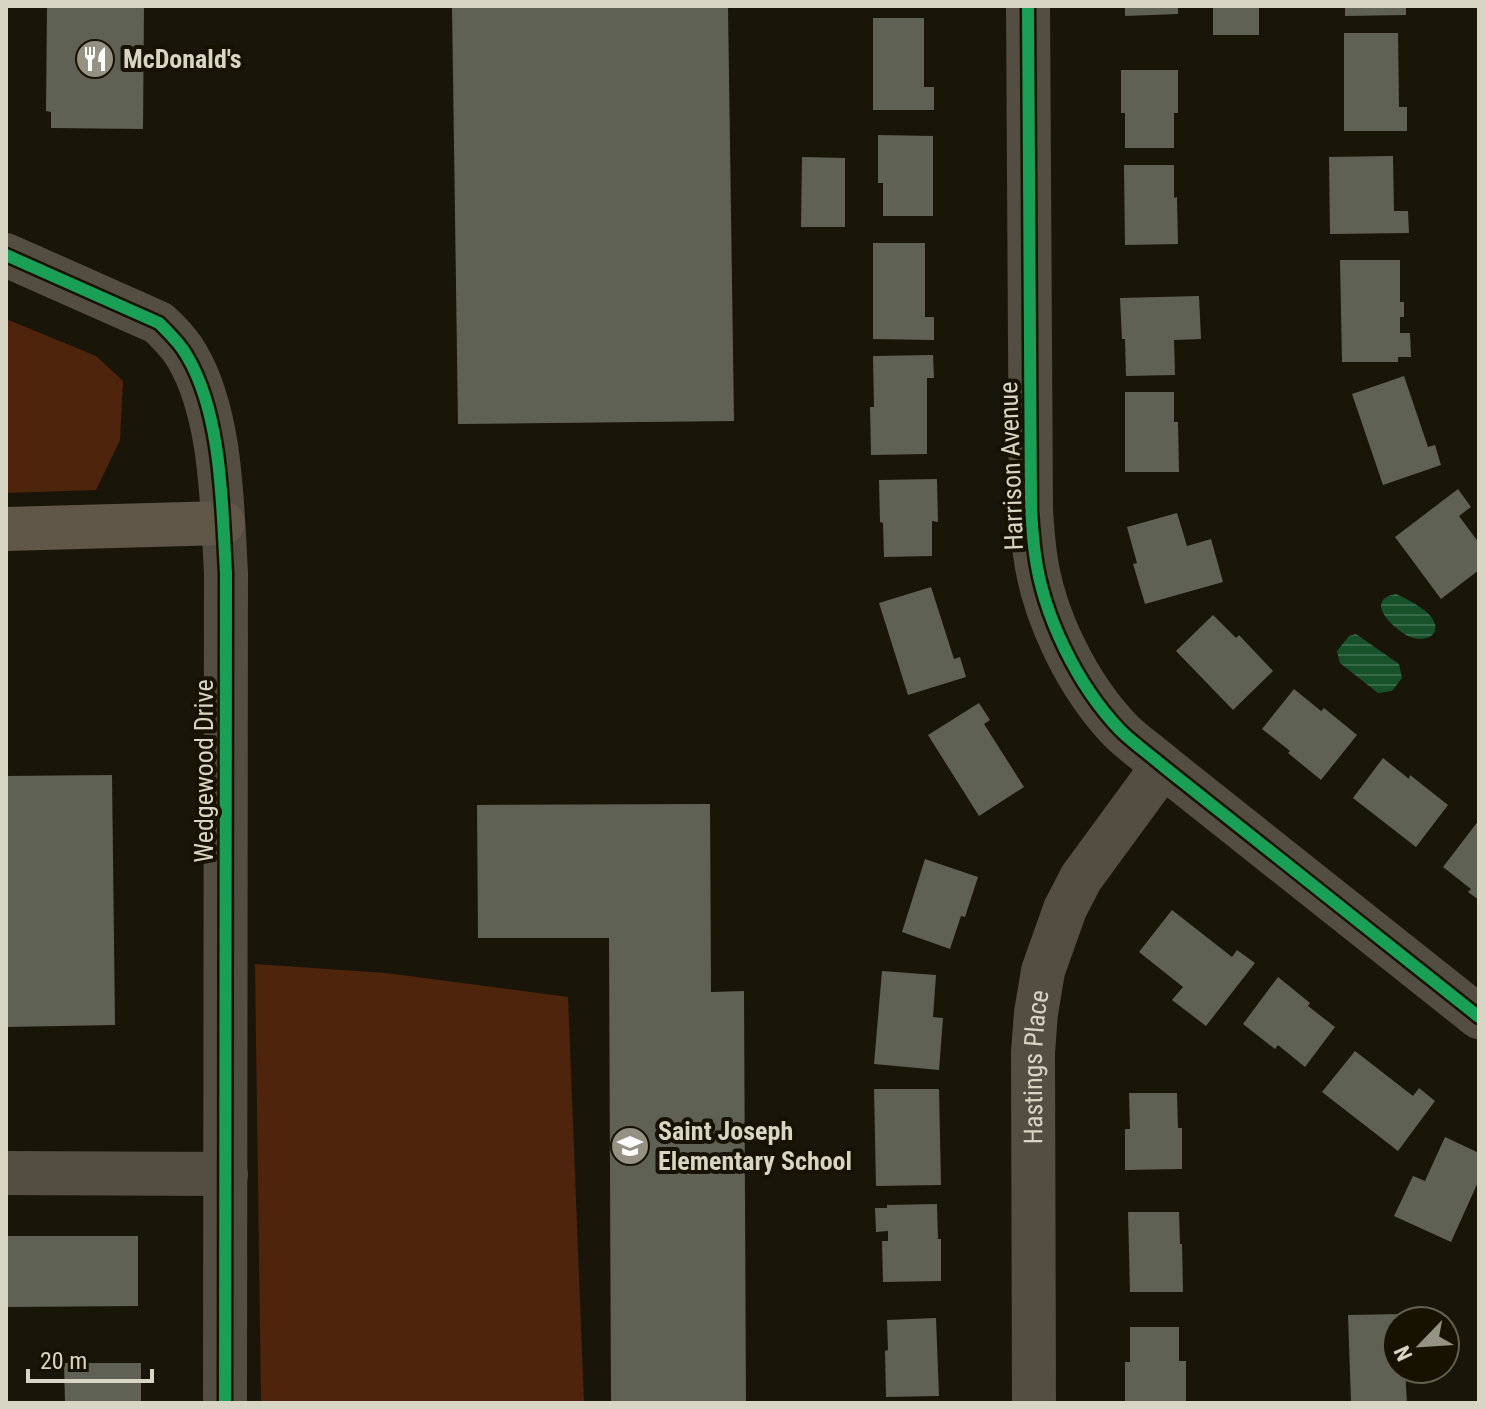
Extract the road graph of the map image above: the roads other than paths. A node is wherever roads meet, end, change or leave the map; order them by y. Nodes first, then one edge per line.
1 (1028, 6) edge
2 (6, 255) edge
3 (223, 523) junction
4 (6, 529) edge
5 (1163, 766) junction
6 (1479, 1017) edge
7 (6, 1173) edge
8 (226, 1174) junction
9 (225, 1403) edge
10 (1034, 1403) edge

1 - 5 street, Harrison Avenue
2 - 3 street, Wedgewood Drive
3 - 4 main road
3 - 8 street, Wedgewood Drive
5 - 6 street, Harrison Avenue
5 - 10 street, Hastings Place
7 - 8 street
8 - 9 street, Wedgewood Drive

